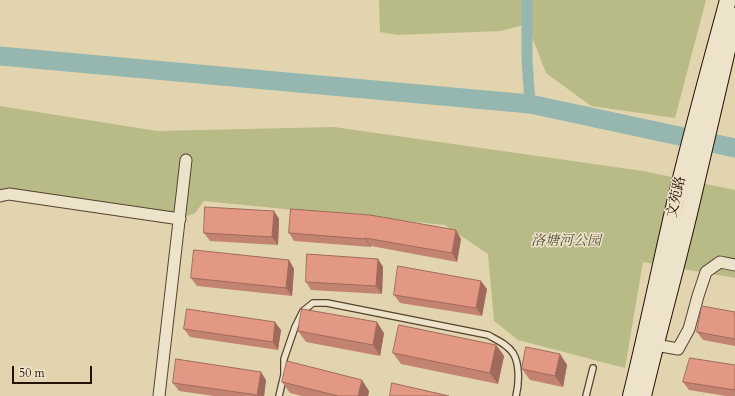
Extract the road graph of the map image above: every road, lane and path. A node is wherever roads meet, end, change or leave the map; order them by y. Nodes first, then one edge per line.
1 (728, 0) edge
2 (735, 16) edge
3 (707, 102) junction
4 (186, 160) dead end
5 (0, 196) edge
6 (180, 219) junction
7 (735, 265) edge
8 (650, 344) junction
9 (593, 368) dead end
10 (159, 396) edge
11 (279, 396) edge
12 (516, 396) edge
13 (586, 396) edge
14 (631, 396) edge
15 (643, 396) edge

1 - 3 main road, 文苑路
2 - 3 main road, 文苑路
3 - 8 main road, 文苑路
4 - 6 street
5 - 6 street
6 - 10 street
7 - 8 street
8 - 14 main road, 文苑路
8 - 15 main road, 文苑路
9 - 13 lane
11 - 12 lane

